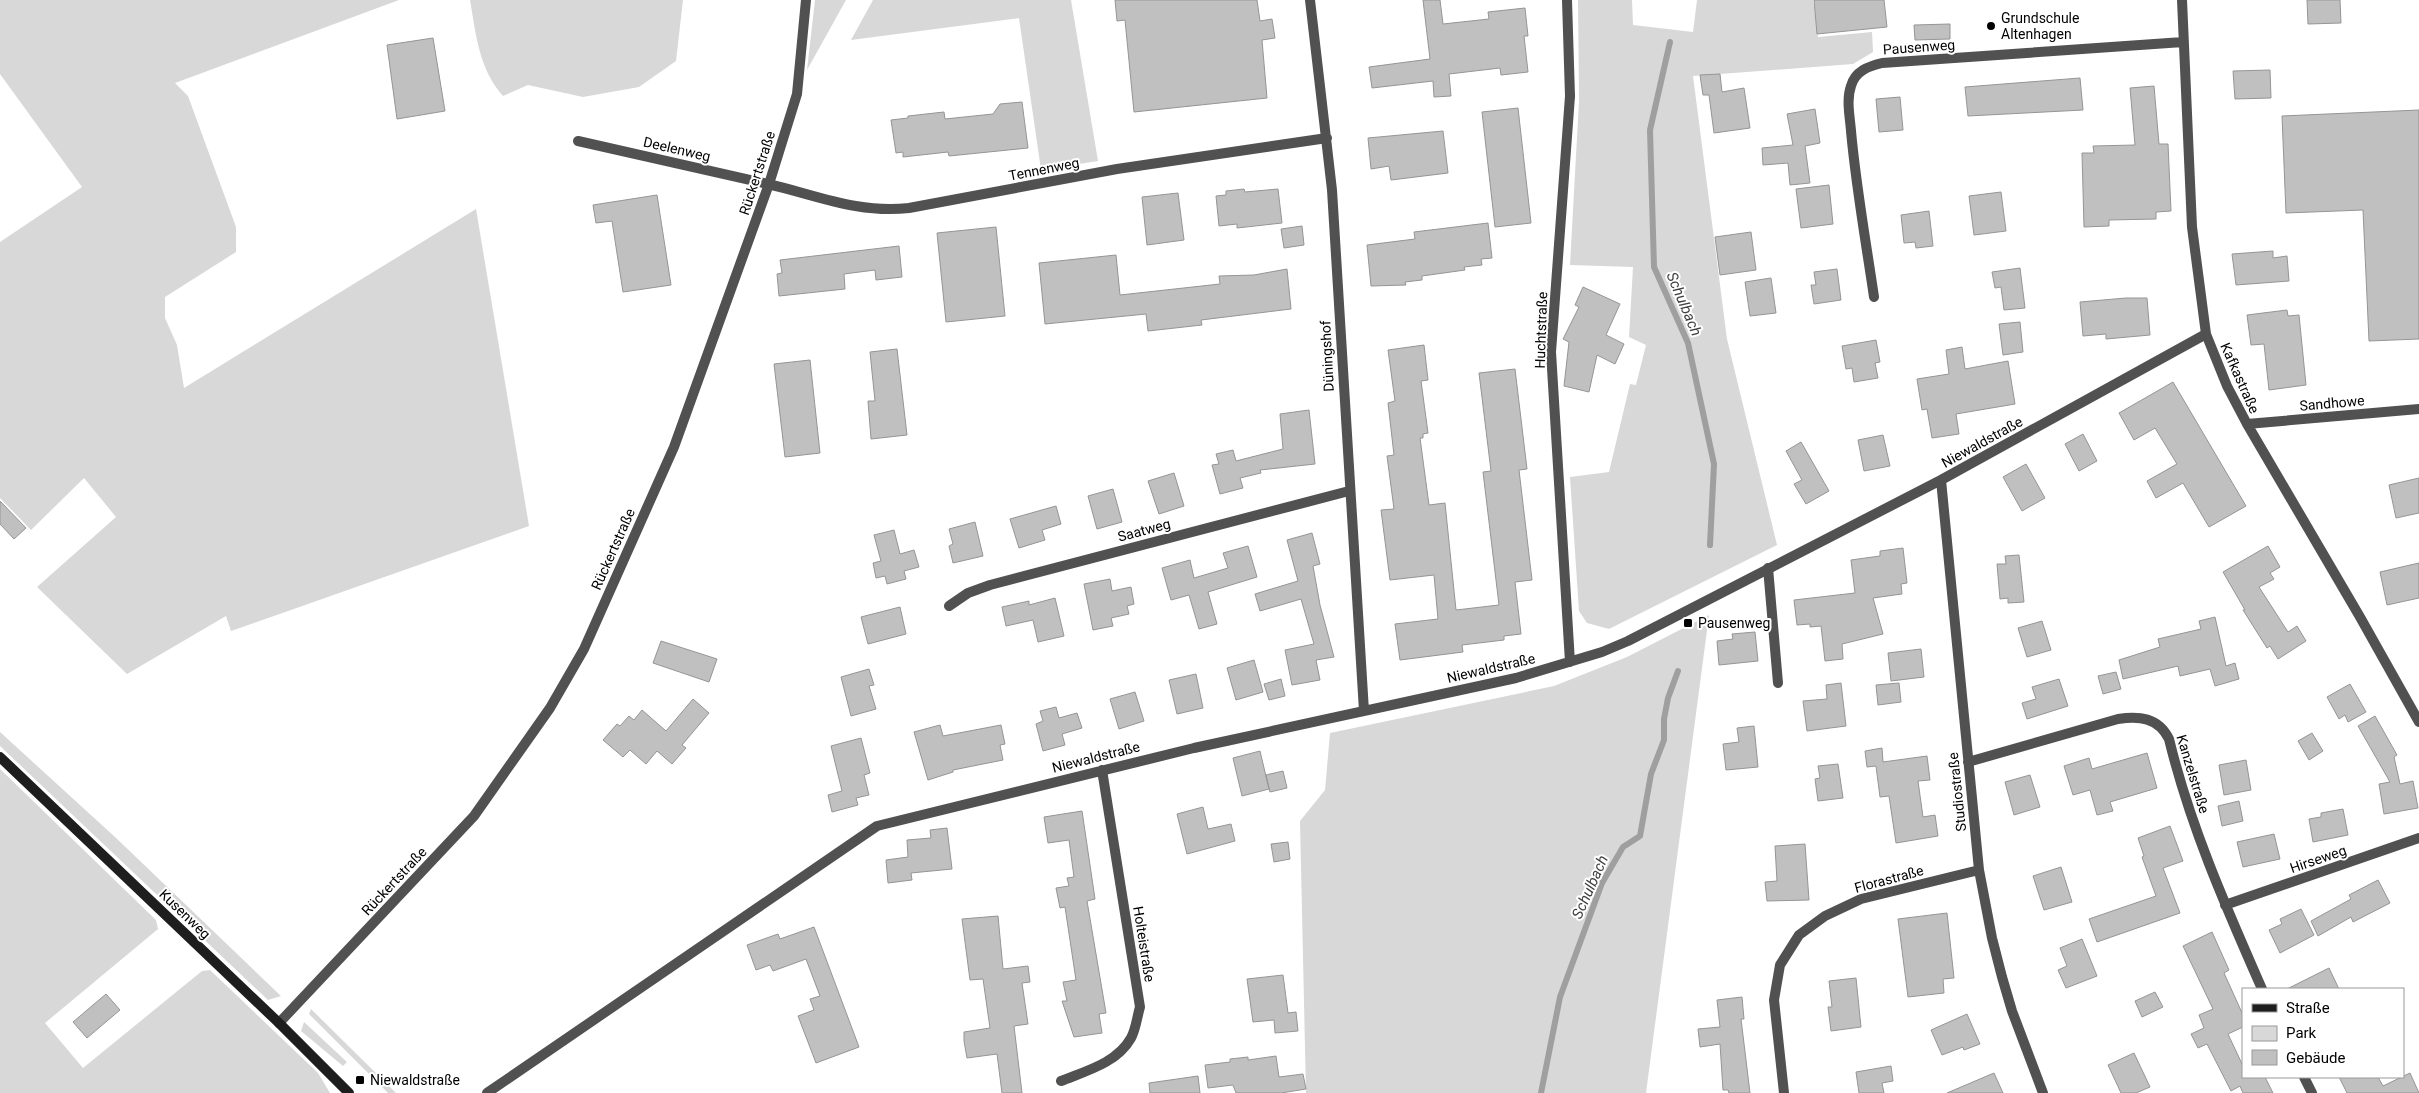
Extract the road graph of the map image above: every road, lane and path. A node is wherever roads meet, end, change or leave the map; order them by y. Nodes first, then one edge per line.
1 (806, 0) edge
2 (1310, 0) edge
3 (1568, 0) edge
4 (2182, 0) edge
5 (2183, 42) junction
6 (1327, 138) junction
7 (578, 141) dead end
8 (769, 184) junction
9 (1874, 297) dead end
10 (2206, 334) junction
11 (2419, 409) edge
12 (2247, 424) junction
13 (1941, 480) junction
14 (1349, 491) junction
15 (1768, 568) junction
16 (949, 606) dead end
17 (1570, 662) junction
18 (1778, 683) dead end
19 (1364, 711) junction
20 (2419, 722) edge
21 (0, 758) edge
22 (1968, 762) junction
23 (1102, 770) junction
24 (2419, 838) edge
25 (1979, 870) junction
26 (2225, 905) junction
27 (2262, 988) edge
28 (280, 1023) junction
29 (2304, 1078) edge
30 (1061, 1081) dead end
31 (350, 1093) edge
32 (487, 1093) edge
33 (1784, 1093) edge
34 (2043, 1093) edge
35 (2312, 1093) edge

1 - 8 street, Rückertstraße
2 - 6 street, Düningshof
3 - 17 street, Huchtstraße
4 - 5 street, Kafkastraße
5 - 9 street, Pausenweg
5 - 10 street, Kafkastraße
6 - 8 street, Tennenweg
6 - 14 street, Düningshof
7 - 8 street, Deelenweg
8 - 28 street, Rückertstraße
10 - 12 street, Kafkastraße
10 - 13 street, Niewaldstraße
11 - 12 street, Sandhowe
12 - 20 street, Kafkastraße
13 - 15 street, Niewaldstraße
13 - 22 street, Studiostraße
14 - 16 street, Saatweg
14 - 19 street, Düningshof
15 - 17 street, Niewaldstraße
15 - 18 street
17 - 19 street, Niewaldstraße
19 - 23 street, Niewaldstraße
21 - 28 street, Kusenweg
22 - 25 street, Studiostraße
22 - 26 street, Kanzelstraße
23 - 30 street, Holteistraße
23 - 32 street, Niewaldstraße
24 - 26 street, Hirseweg
25 - 33 street, Florastraße
25 - 34 street, Studiostraße
26 - 27 street, Kanzelstraße
28 - 31 street, Kusenweg
29 - 35 street

